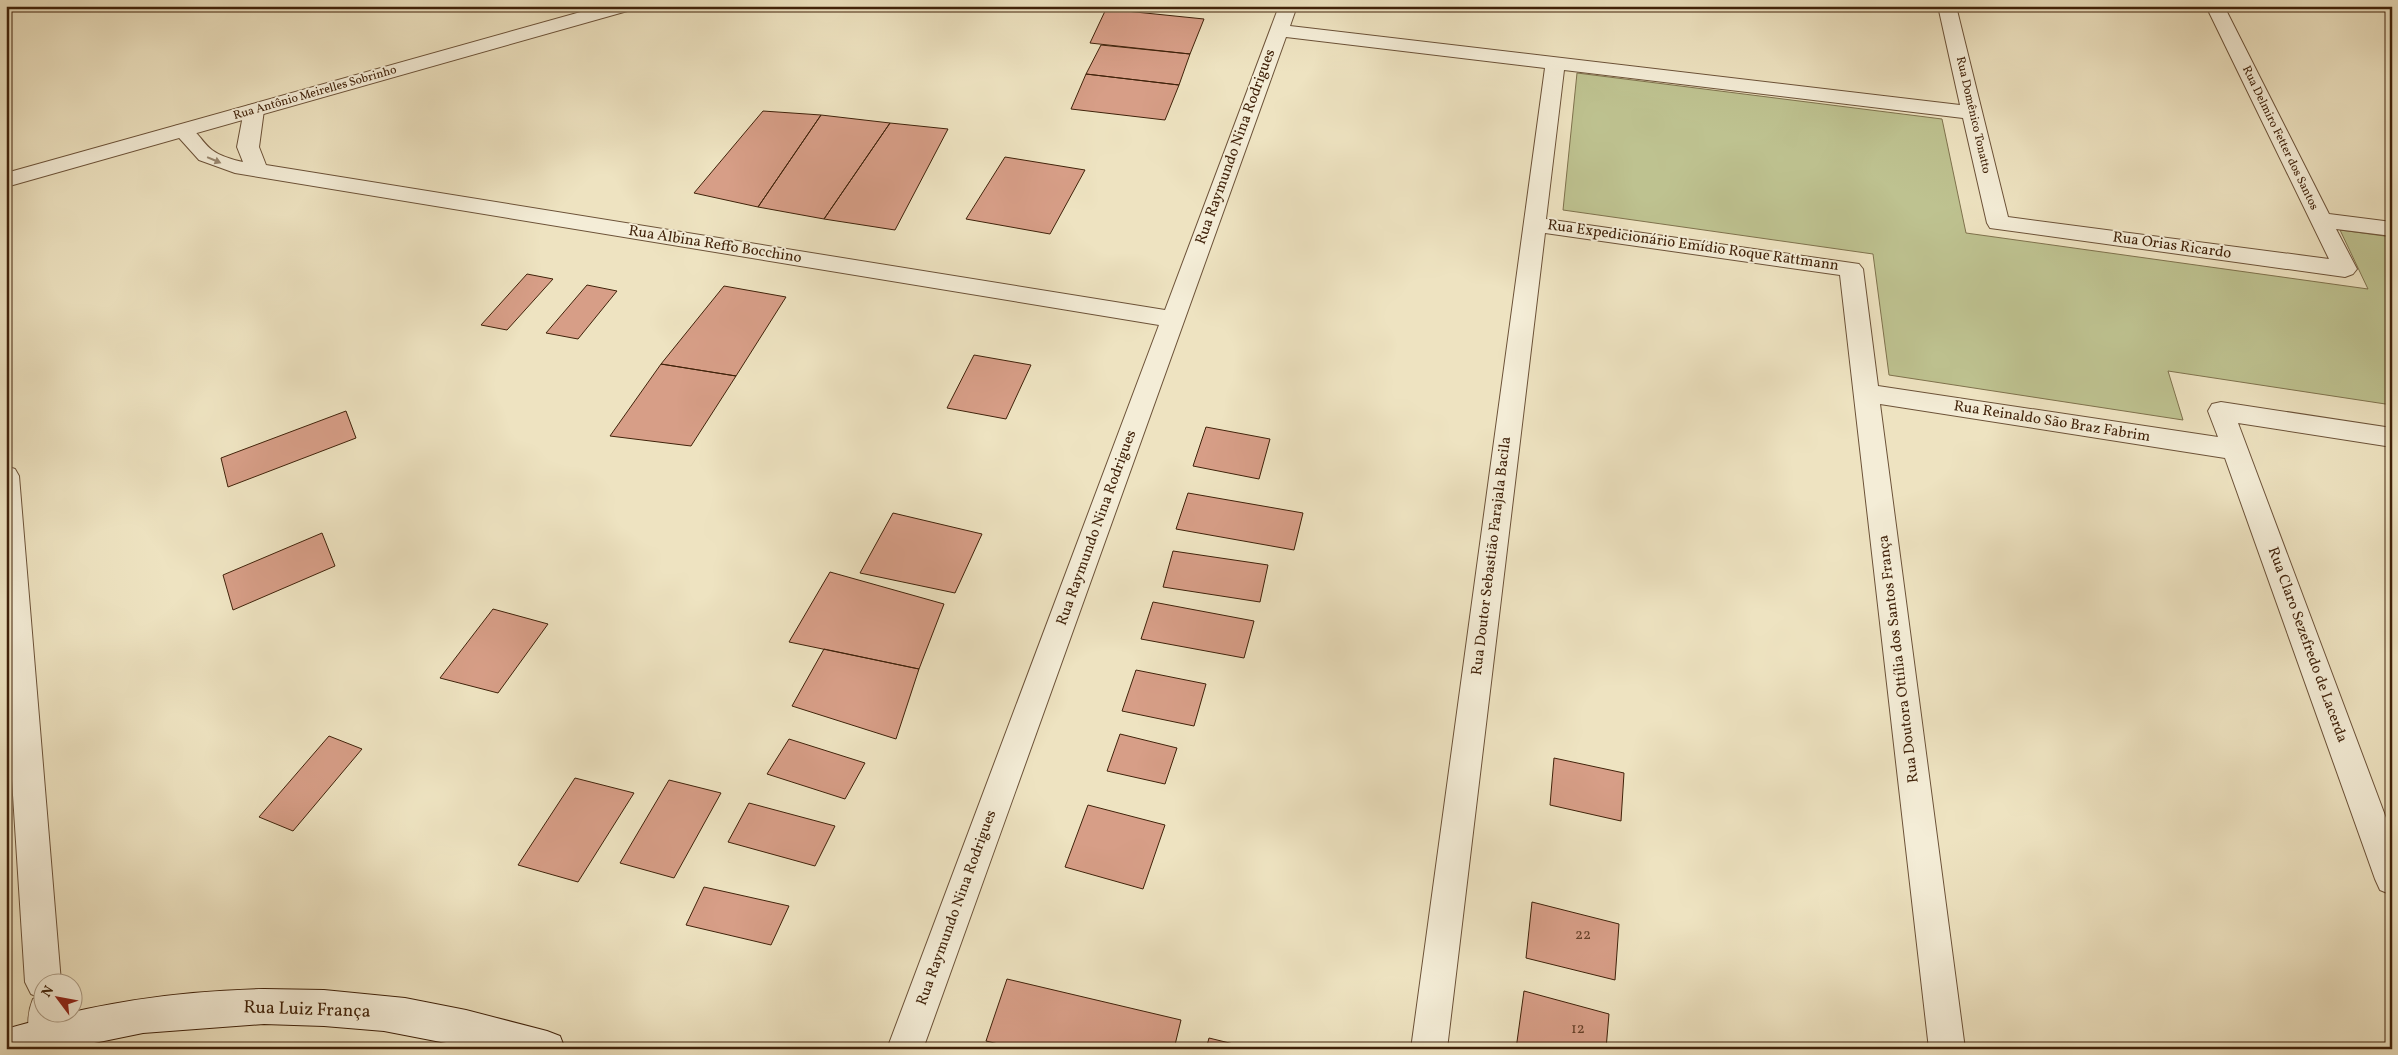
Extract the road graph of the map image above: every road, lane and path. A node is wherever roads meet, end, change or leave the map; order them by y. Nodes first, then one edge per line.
1 (624, 6) edge
2 (1947, 6) edge
3 (2215, 6) edge
4 (1284, 18) edge
5 (1555, 63) junction
6 (254, 110) junction
7 (1972, 112) junction
8 (182, 130) junction
9 (257, 171) junction
10 (6, 180) edge
11 (2320, 220) junction
12 (1534, 224) junction
13 (1998, 224) joint
14 (2392, 229) edge
15 (1851, 269) joint
16 (2345, 269) joint
17 (1173, 319) junction
18 (1867, 393) junction
19 (2392, 438) edge
20 (2236, 450) junction
21 (6, 476) edge
22 (2392, 879) edge
23 (42, 972) edge
24 (46, 1024) edge
25 (6, 1047) edge
26 (547, 1049) edge
27 (905, 1049) edge
28 (1429, 1049) edge
29 (1946, 1049) edge

1 - 6 street, Rua Antônio Meirelles Sobrinho
2 - 7 street, Rua Domênico Tonatto
3 - 11 street, Rua Delmiro Fetter dos Santos
4 - 5 street
4 - 17 street, Rua Raymundo Nina Rodrigues
5 - 7 street
5 - 12 street, Rua Doutor Sebastião Farajala Bacila
6 - 8 street, Rua Antônio Meirelles Sobrinho
6 - 9 street
7 - 13 street, Rua Domênico Tonatto
8 -> 9 street, Rua Albina Reffo Bocchino
8 - 10 street, Rua Antônio Meirelles Sobrinho
9 - 17 street, Rua Albina Reffo Bocchino
11 - 14 street
11 - 16 street, Rua Delmiro Fetter dos Santos
12 - 15 street, Rua Expedicionário Emídio Roque Rattmann
12 - 28 street, Rua Doutor Sebastião Farajala Bacila
13 - 16 street, Rua Orias Ricardo
15 - 18 street, Rua Doutora Ottília dos Santos França
17 - 27 street, Rua Raymundo Nina Rodrigues
18 - 20 street, Rua Reinaldo São Braz Fabrim
18 - 29 street, Rua Doutora Ottília dos Santos França
19 - 20 street, Rua Claro Sezefredo de Lacerda
20 - 22 street, Rua Claro Sezefredo de Lacerda
21 - 23 street
24 - 25 street, Rua Luiz França
24 - 26 street, Rua Luiz França

